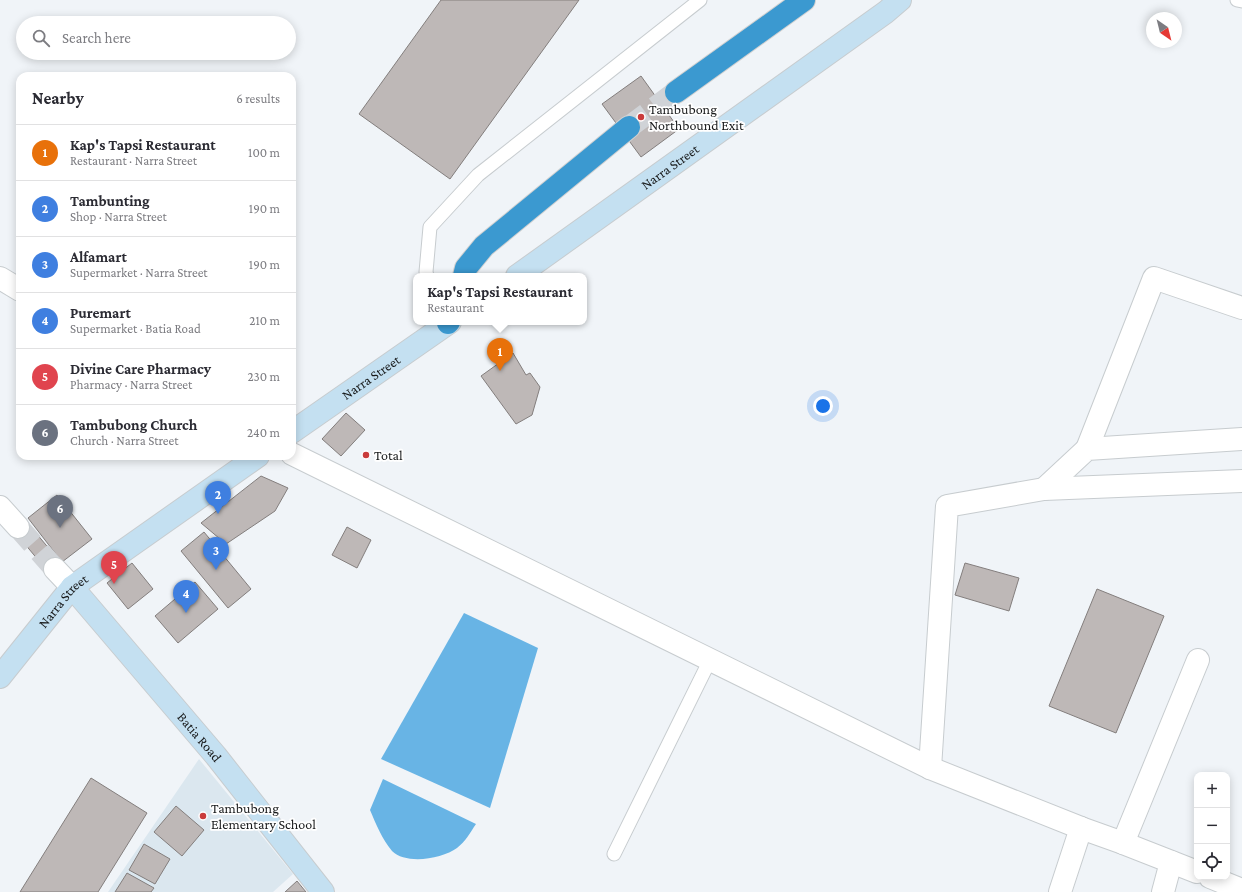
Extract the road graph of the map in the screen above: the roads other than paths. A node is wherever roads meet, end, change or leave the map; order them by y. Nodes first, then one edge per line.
1 (700, 0) edge
2 (804, 0) edge
3 (900, 0) edge
4 (1237, 0) edge
5 (1242, 1) edge
6 (676, 92) tunnel mouth
7 (629, 128) tunnel mouth
8 (426, 273) edge
9 (465, 273) edge
10 (521, 273) edge
11 (0, 278) edge
12 (16, 288) edge
13 (1242, 308) edge
14 (445, 325) edge
15 (296, 429) edge
16 (1242, 439) edge
17 (1087, 449) junction
18 (296, 456) edge
19 (252, 460) edge
20 (1242, 481) edge
21 (1044, 489) junction
22 (0, 507) edge
23 (18, 527) tunnel mouth
24 (55, 569) tunnel mouth
25 (72, 587) junction
26 (710, 660) junction
27 (1198, 660) dead end
28 (0, 677) edge
29 (930, 768) junction
30 (1081, 828) junction
31 (1123, 843) junction
32 (614, 854) dead end
33 (1171, 862) junction
34 (1194, 871) edge
35 (1217, 880) edge
36 (1242, 890) edge
37 (323, 892) edge
38 (1060, 892) edge
39 (1163, 892) edge

1 - 8 lane
2 - 6 highway
3 - 10 main road, Narra Street
4 - 5 lane
7 - 9 highway
11 - 12 street
13 - 17 street
14 - 15 main road, Narra Street
16 - 17 street
17 - 21 street
18 - 26 street
19 - 25 main road, Narra Street
20 - 21 street
21 - 29 street
22 - 23 street
24 - 25 street
25 - 28 main road, Narra Street
25 - 37 main road, Batia Road
26 - 29 street
26 - 32 lane
27 - 31 street
29 - 30 street
30 - 31 street
30 - 38 street
31 - 33 street
33 - 34 street
33 - 39 street
35 - 36 street

